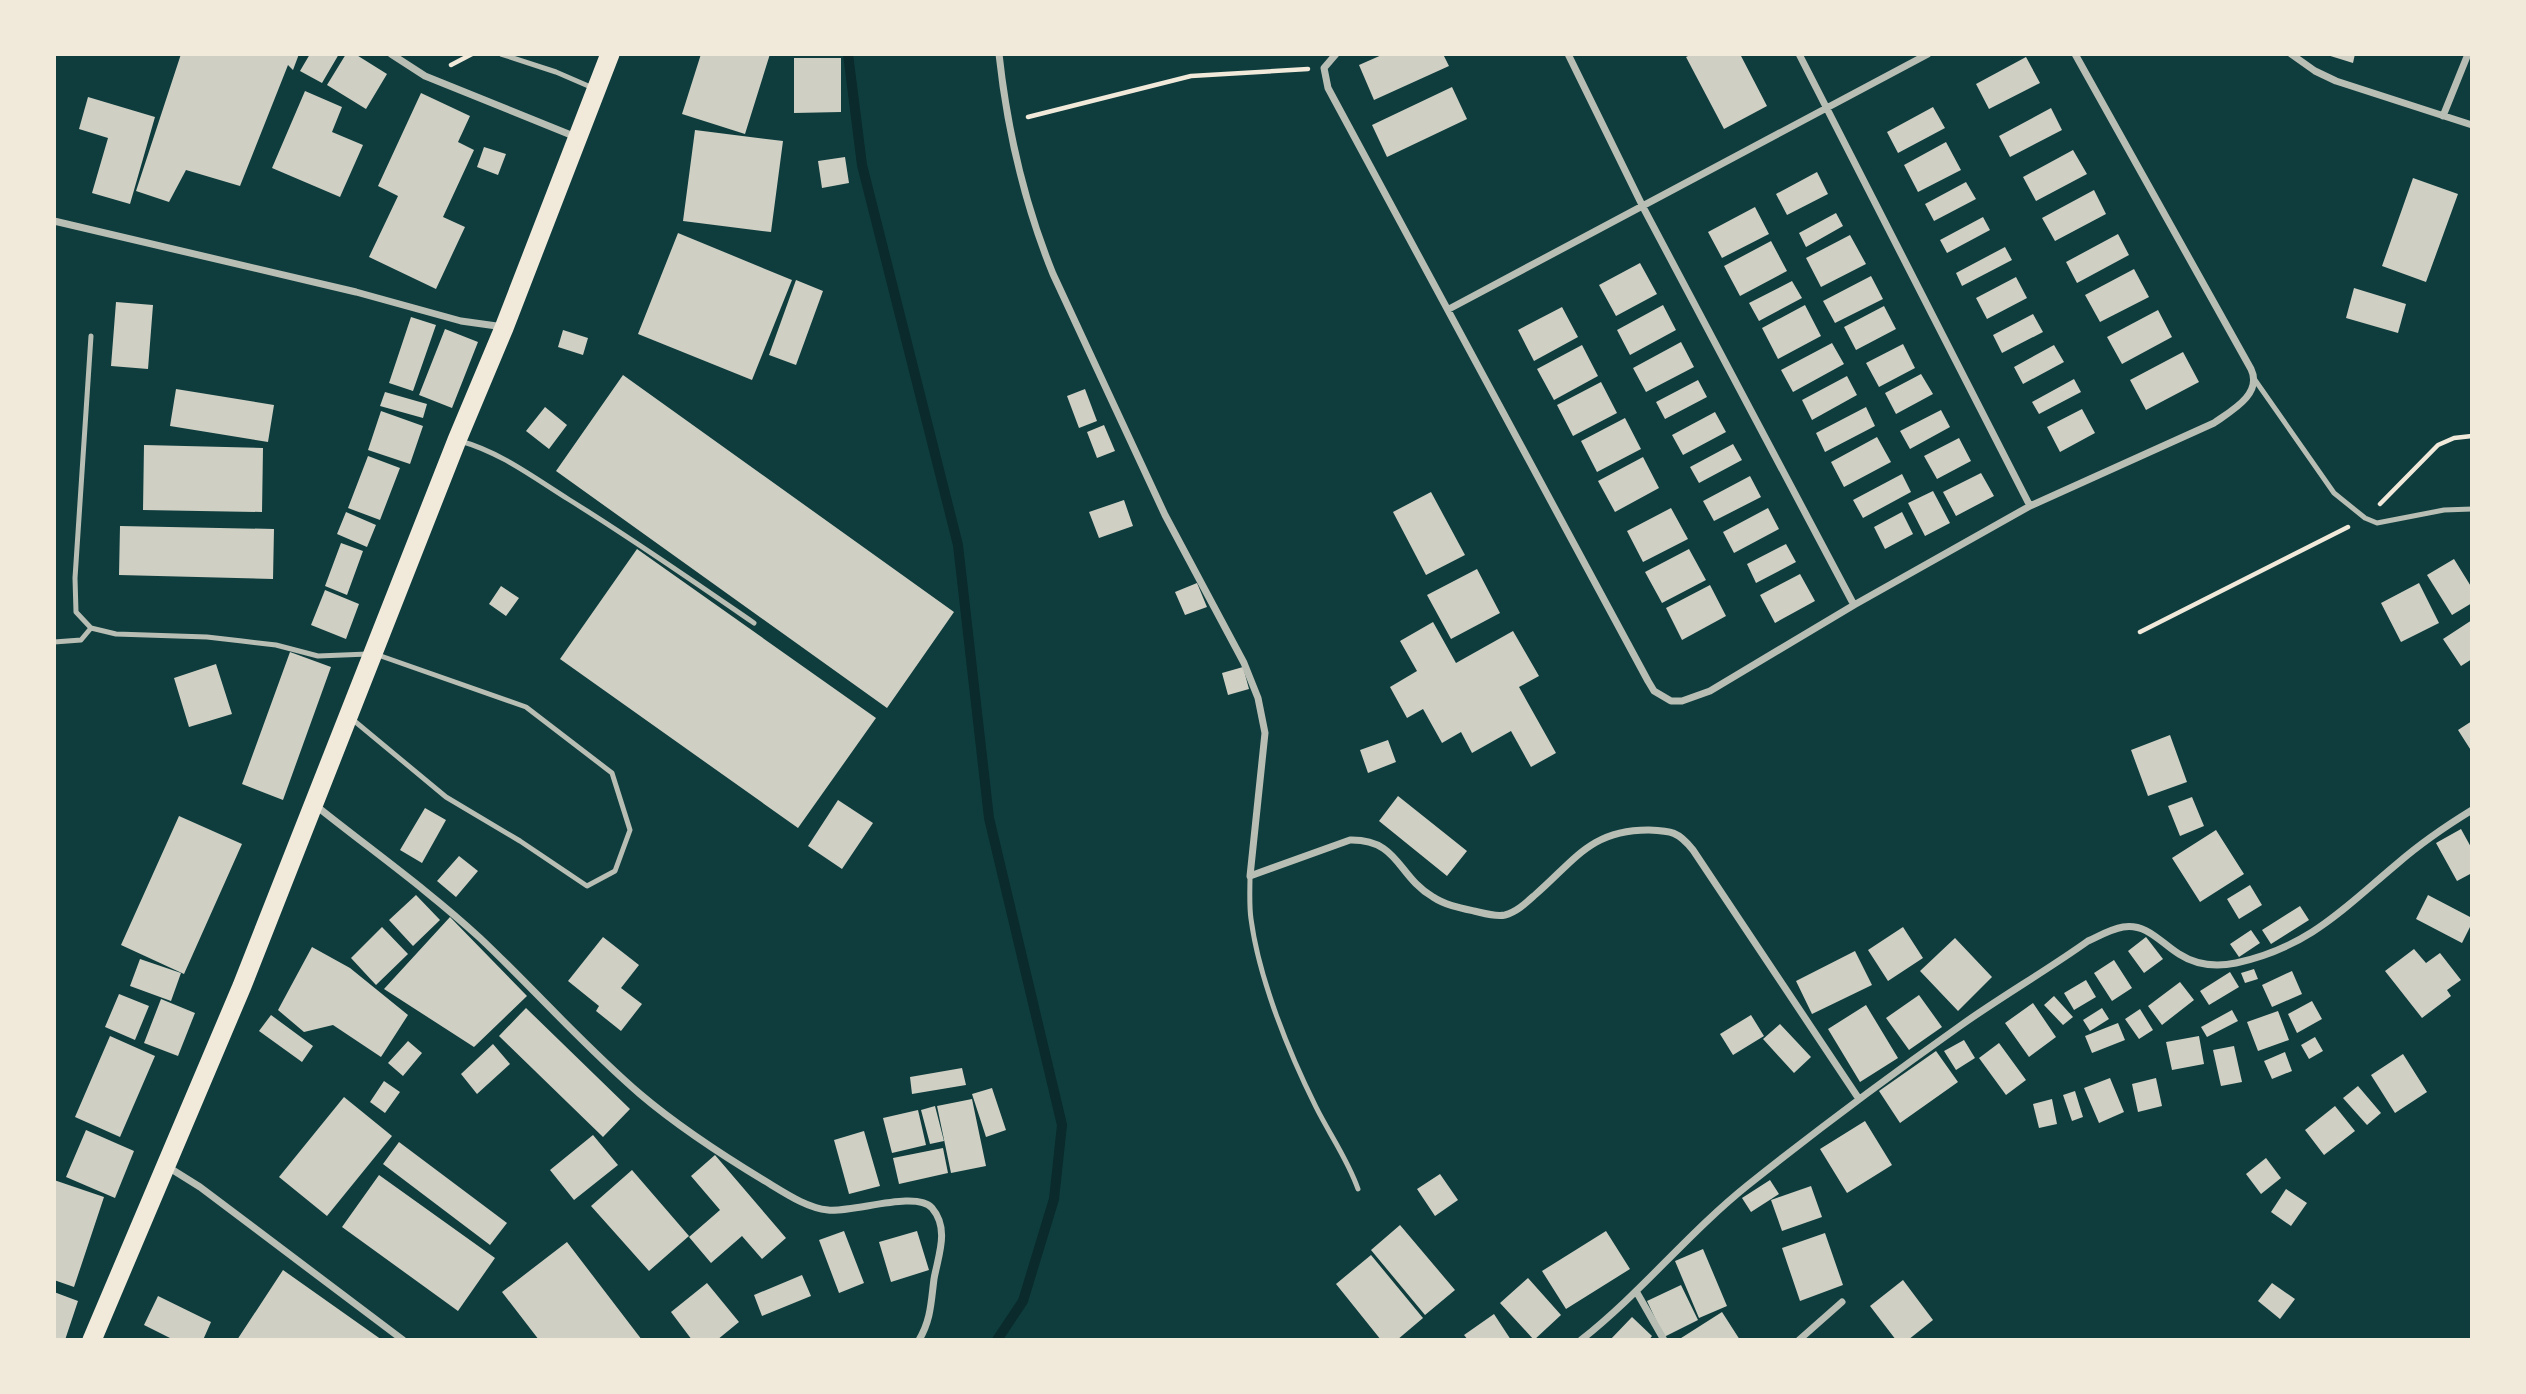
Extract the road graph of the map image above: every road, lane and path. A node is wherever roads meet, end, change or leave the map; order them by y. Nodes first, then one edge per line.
1 (391, 54) edge
2 (501, 54) edge
3 (610, 54) edge
4 (999, 54) edge
5 (1336, 54) edge
6 (1568, 54) edge
7 (1799, 54) edge
8 (1928, 54) edge
9 (2075, 54) edge
10 (2291, 54) edge
11 (2468, 54) edge
12 (1324, 68) junction
13 (596, 89) junction
14 (1826, 107) junction
15 (2443, 116) junction
16 (1010, 122) junction
17 (2472, 125) edge
18 (576, 137) junction
19 (1643, 207) junction
20 (54, 221) edge
21 (1448, 309) junction
22 (504, 328) junction
23 (91, 336) dead end
24 (2255, 380) junction
25 (2472, 436) edge
26 (457, 440) junction
27 (2030, 506) junction
28 (2472, 509) edge
29 (2365, 518) junction
30 (1854, 605) junction
31 (754, 623) dead end
32 (91, 628) junction
33 (2140, 632) dead end
34 (54, 642) edge
35 (373, 654) junction
36 (348, 716) junction
37 (314, 805) junction
38 (2472, 810) edge
39 (1250, 876) junction
40 (1859, 1099) junction
41 (164, 1165) junction
42 (1358, 1189) dead end
43 (1636, 1292) junction
44 (1842, 1303) dead end
45 (92, 1340) edge
46 (403, 1340) edge
47 (919, 1340) edge
48 (1581, 1340) edge
49 (1664, 1340) edge
50 (1799, 1340) edge

1 - 18 street
2 - 13 lane
3 - 13 highway
4 - 16 street
5 - 12 street
6 - 19 street
7 - 14 street
8 - 14 street
9 - 24 street
10 - 15 street
11 - 15 street
12 - 16 path
12 - 21 street
13 - 18 highway
14 - 19 street
14 - 27 street
15 - 17 street
16 - 39 street
18 - 22 highway
19 - 21 street
19 - 30 street
20 - 22 street
21 - 30 street
22 - 26 highway
23 - 32 lane
24 - 27 street
24 - 29 lane
25 - 29 path
26 - 31 lane
26 - 35 highway
27 - 30 street
28 - 29 lane
29 - 33 path
32 - 34 lane
32 - 35 lane
35 - 36 highway
35 - 36 lane
36 - 37 highway
37 - 41 highway
37 - 47 street
38 - 40 street
39 - 40 street
39 - 42 lane
40 - 43 street
41 - 45 highway
41 - 46 street
43 - 48 street
43 - 49 street
44 - 50 street

